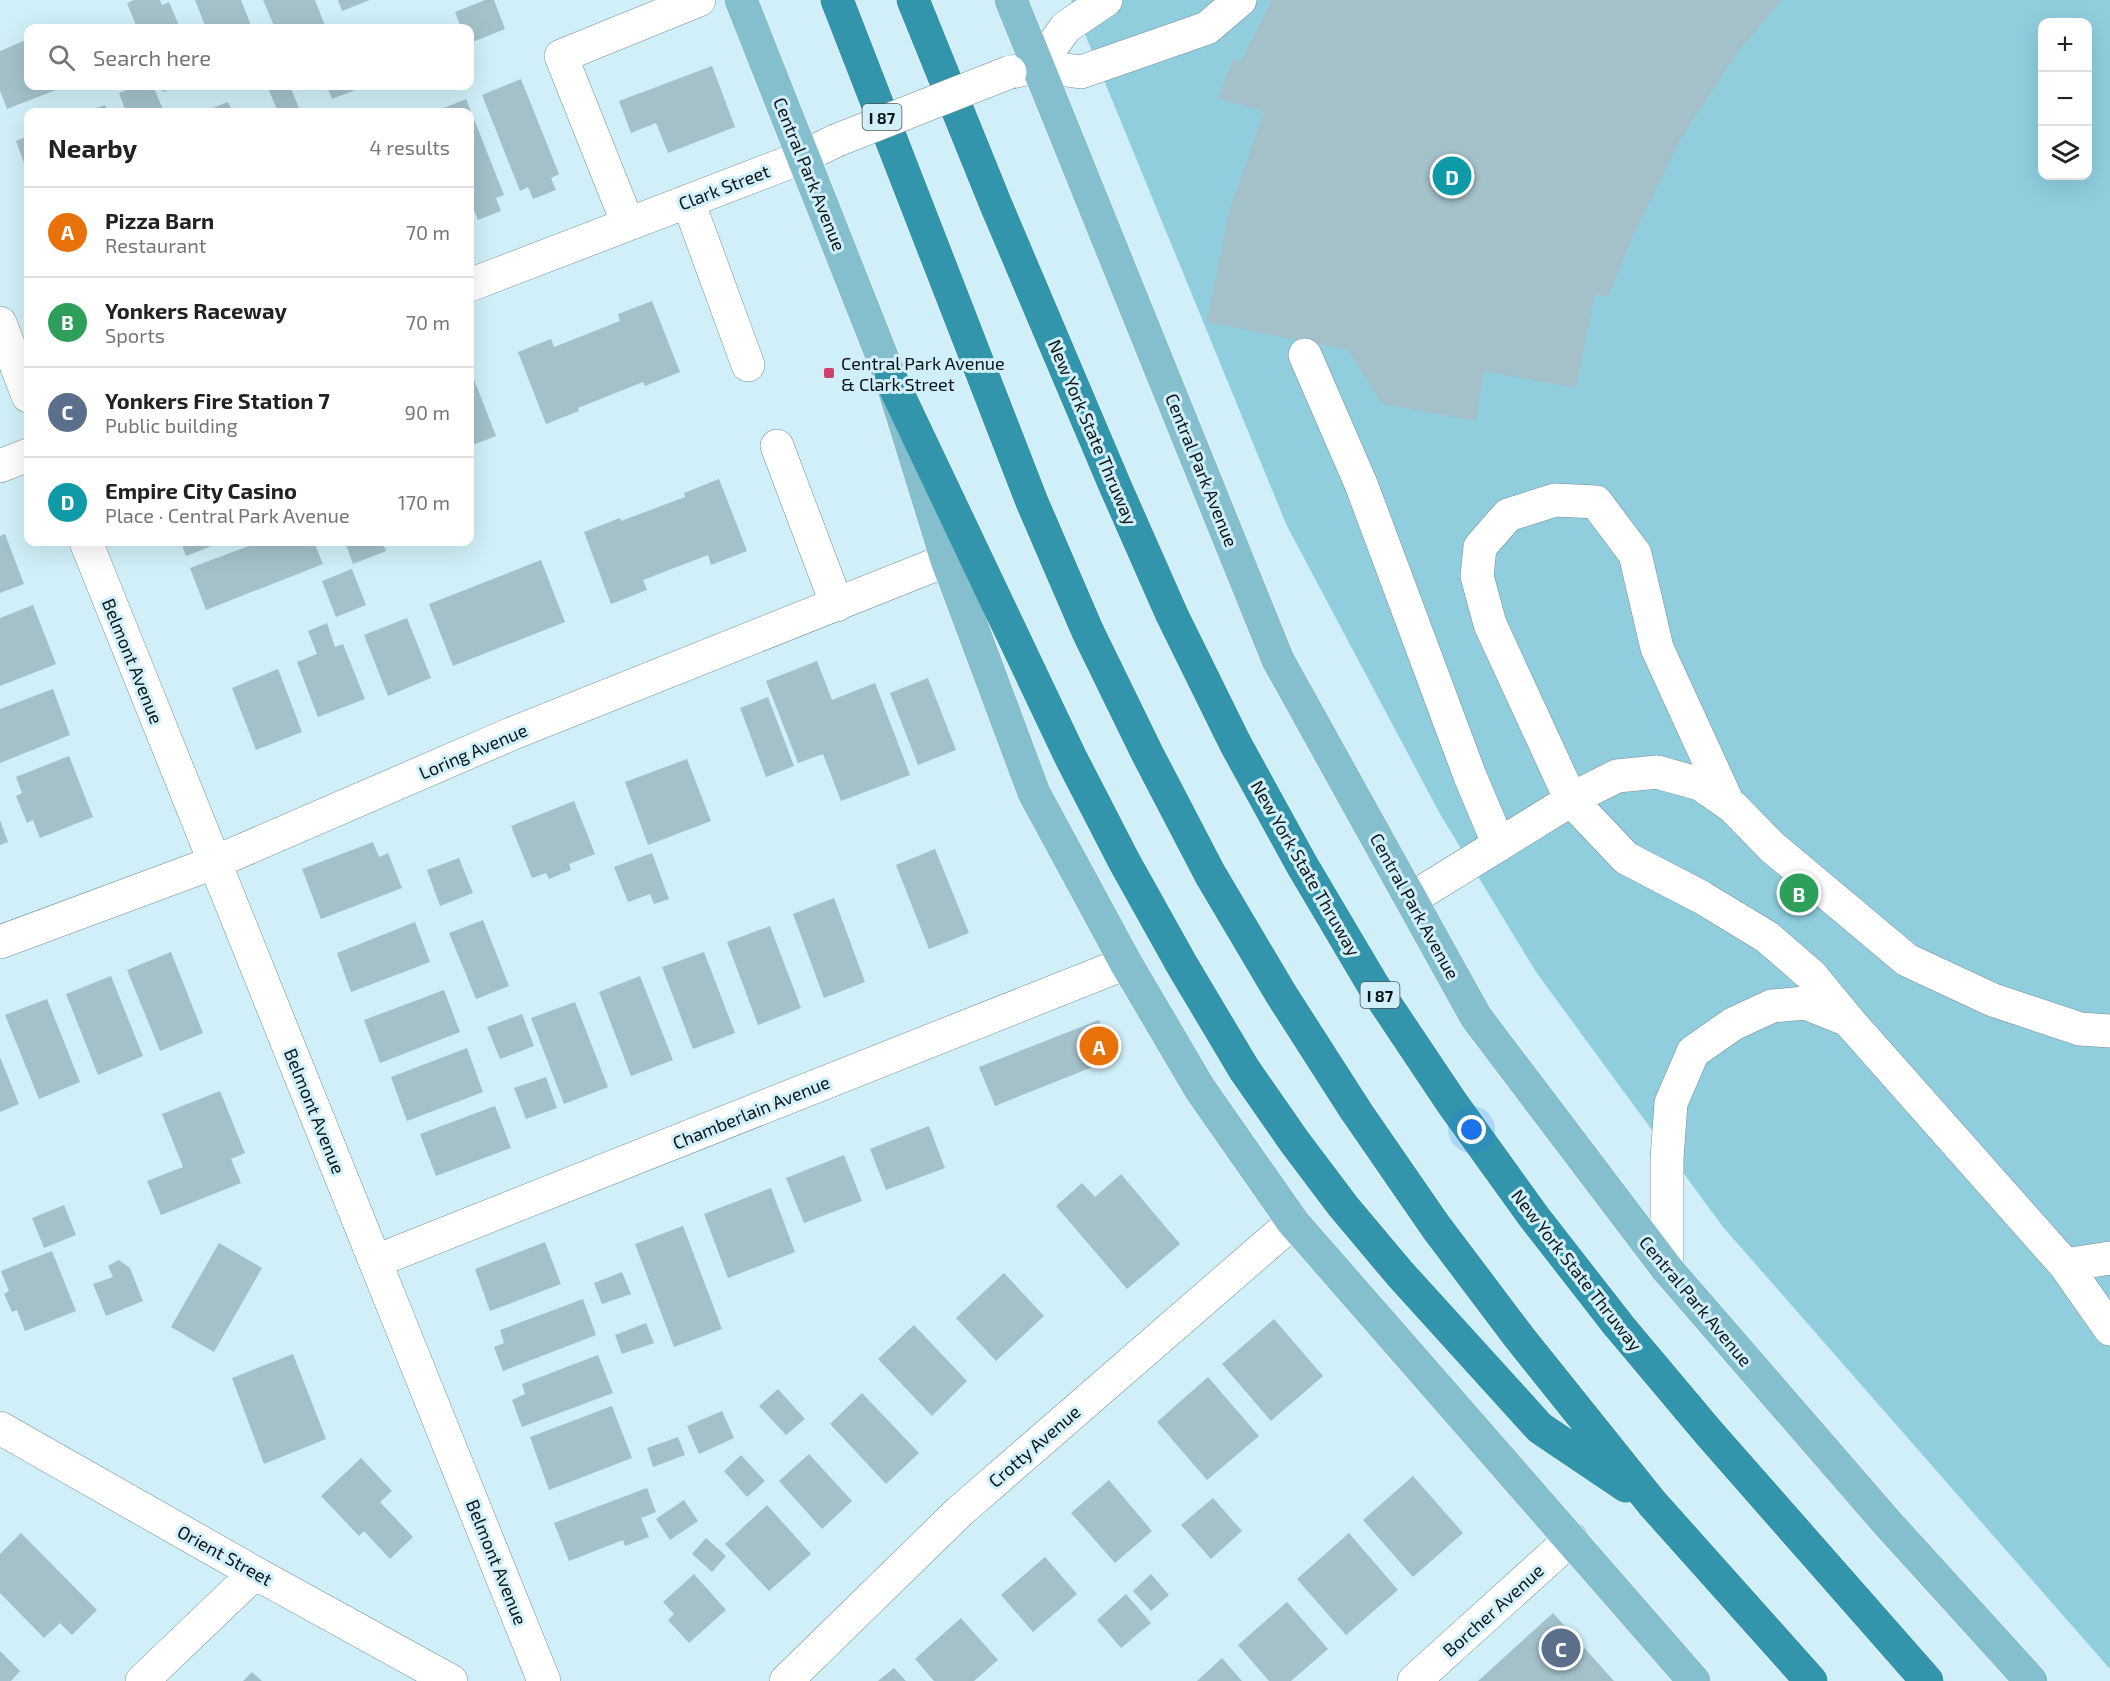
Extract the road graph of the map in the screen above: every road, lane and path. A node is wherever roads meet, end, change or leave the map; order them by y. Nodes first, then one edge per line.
1 (699, 0) edge
2 (741, 0) edge
3 (837, 0) edge
4 (913, 0) edge
5 (1011, 0) edge
6 (1106, 0) edge
7 (1240, 0) edge
8 (1024, 69) junction
9 (803, 157) junction
10 (688, 201) junction
11 (628, 224) junction
12 (474, 283) edge
13 (0, 323) edge
14 (1305, 355) dead end
15 (748, 365) dead end
16 (891, 379) junction
17 (24, 386) edge
18 (777, 446) dead end
19 (24, 457) edge
20 (0, 466) edge
21 (88, 546) edge
22 (947, 560) junction
23 (837, 605) junction
24 (1571, 800) junction
25 (1728, 803) junction
26 (1499, 845) junction
27 (213, 863) junction
28 (1411, 899) junction
29 (0, 942) edge
30 (1126, 963) junction
31 (1848, 1020) junction
32 (2110, 1031) edge
33 (1293, 1222) junction
34 (2110, 1258) edge
35 (376, 1261) junction
36 (2065, 1265) junction
37 (1666, 1269) junction
38 (2110, 1329) edge
39 (0, 1428) edge
40 (1652, 1503) junction
41 (1572, 1539) junction
42 (255, 1573) junction
43 (142, 1681) edge
44 (452, 1681) edge
45 (544, 1681) edge
46 (786, 1681) edge
47 (1414, 1681) edge
48 (1694, 1681) edge
49 (1810, 1681) edge
50 (1927, 1681) edge
51 (2031, 1681) edge

1 - 11 street
2 - 9 main road, Central Park Avenue
3 - 40 highway, I 87
4 - 50 highway, New York State Thruway / I 87
5 - 8 main road, Central Park Avenue
6 - 8 street
7 - 8 street
8 - 9 street, Clark Street, bridge
8 - 28 main road, Central Park Avenue
9 - 10 street, Clark Street
9 - 16 main road, Central Park Avenue
10 - 11 street, Clark Street
10 - 15 street
11 - 12 street, Clark Street
13 - 17 street
14 - 26 street
16 - 22 main road, Central Park Avenue
16 - 40 highway
18 - 23 street
19 - 20 street
21 - 27 street, Belmont Avenue
22 - 23 street, Loring Avenue
22 - 30 main road, Central Park Avenue
23 - 27 street, Loring Avenue
24 - 25 street
24 - 25 street
24 - 26 street
24 - 31 street
25 - 32 street
26 - 28 street
27 - 29 street, Loring Avenue
27 - 35 street, Belmont Avenue
28 - 37 main road, Central Park Avenue
30 - 33 main road, Central Park Avenue
30 - 35 street, Chamberlain Avenue
31 - 36 street
31 - 37 street
33 - 41 main road, Central Park Avenue
33 - 46 street, Crotty Avenue
34 - 36 street
35 - 45 street, Belmont Avenue
36 - 38 street
37 - 51 main road, Central Park Avenue
39 - 42 street, Orient Street
40 - 49 highway, I 87
41 - 47 street, Borcher Avenue
41 - 48 main road, Central Park Avenue
42 - 43 street
42 - 44 street, Orient Street

